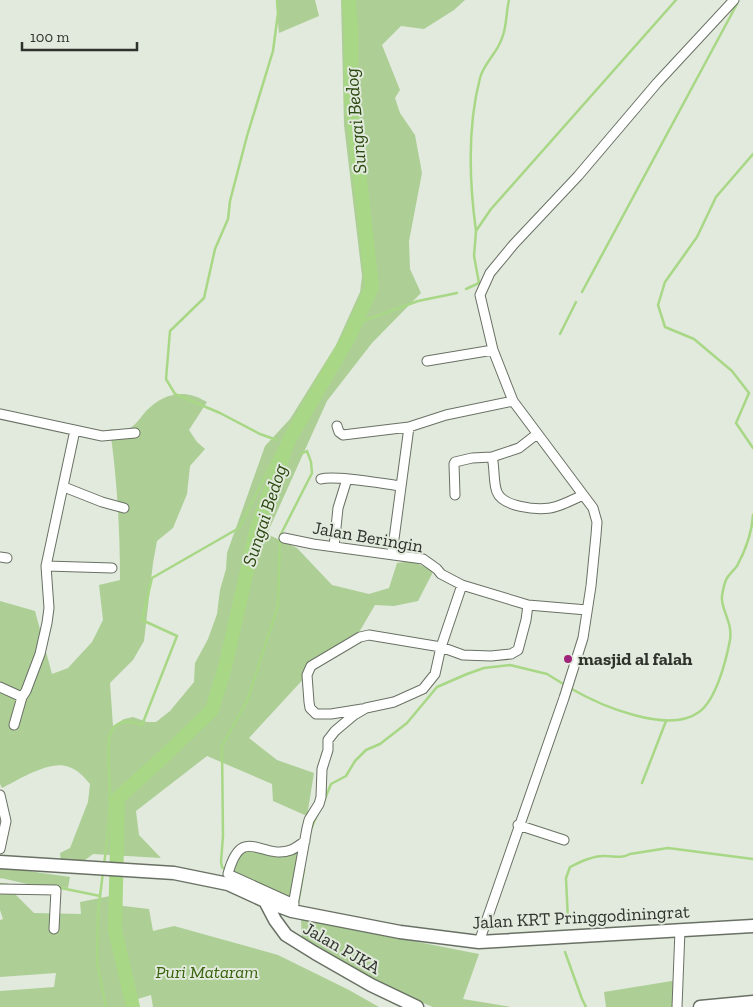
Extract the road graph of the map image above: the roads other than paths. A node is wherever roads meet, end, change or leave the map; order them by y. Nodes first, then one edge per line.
1 (734, 0) edge
2 (493, 350) junction
3 (427, 361) dead end
4 (513, 401) junction
5 (0, 414) edge
6 (337, 426) dead end
7 (409, 427) junction
8 (75, 430) junction
9 (136, 433) dead end
10 (538, 434) junction
11 (492, 457) junction
12 (321, 479) dead end
13 (347, 479) junction
14 (401, 486) junction
15 (64, 487) junction
16 (456, 495) dead end
17 (583, 495) junction
18 (124, 508) dead end
19 (284, 538) dead end
20 (334, 547) junction
21 (392, 554) junction
22 (46, 566) junction
23 (112, 568) dead end
24 (462, 585) junction
25 (528, 606) junction
26 (587, 610) junction
27 (441, 647) junction
28 (0, 688) edge
29 (22, 697) junction
30 (366, 708) junction
31 (14, 724) dead end
32 (0, 795) edge
33 (518, 825) junction
34 (564, 840) dead end
35 (305, 841) junction
36 (0, 849) edge
37 (0, 862) edge
38 (0, 889) edge
39 (265, 901) junction
40 (293, 907) junction
41 (753, 926) edge
42 (54, 929) dead end
43 (680, 930) junction
44 (479, 942) junction
45 (753, 1002) edge
46 (417, 1007) edge
47 (677, 1007) edge
48 (700, 1007) edge

1 - 2 street
2 - 3 street
2 - 4 street
4 - 7 street
4 - 10 street
5 - 8 street
6 - 7 street
7 - 14 street
8 - 9 street
8 - 15 street
10 - 11 street
10 - 17 street
11 - 16 street
11 - 17 street
12 - 13 street
13 - 14 street
13 - 20 street
14 - 21 street
15 - 18 street
15 - 22 street
17 - 26 street
19 - 20 street, Jalan Beringin
20 - 21 street, Jalan Beringin
21 - 24 street, Jalan Beringin
22 - 23 street
22 - 29 street
24 - 25 street, Jalan Beringin
24 - 27 street
25 - 26 street, Jalan Beringin
25 - 27 street
26 - 33 street
27 - 30 street
27 - 30 street
28 - 29 street
29 - 31 street
30 - 35 street
32 - 36 street
33 - 34 street
33 - 44 street
35 - 40 street
35 - 40 street
37 - 39 main road, Jalan KRT Pringgodiningrat
38 - 42 street
39 - 40 main road, Jalan KRT Pringgodiningrat
39 - 46 main road, Jalan PJKA
40 - 44 main road, Jalan KRT Pringgodiningrat
41 - 43 main road, Jalan KRT Pringgodiningrat
43 - 44 main road, Jalan KRT Pringgodiningrat
43 - 47 street
45 - 48 main road

